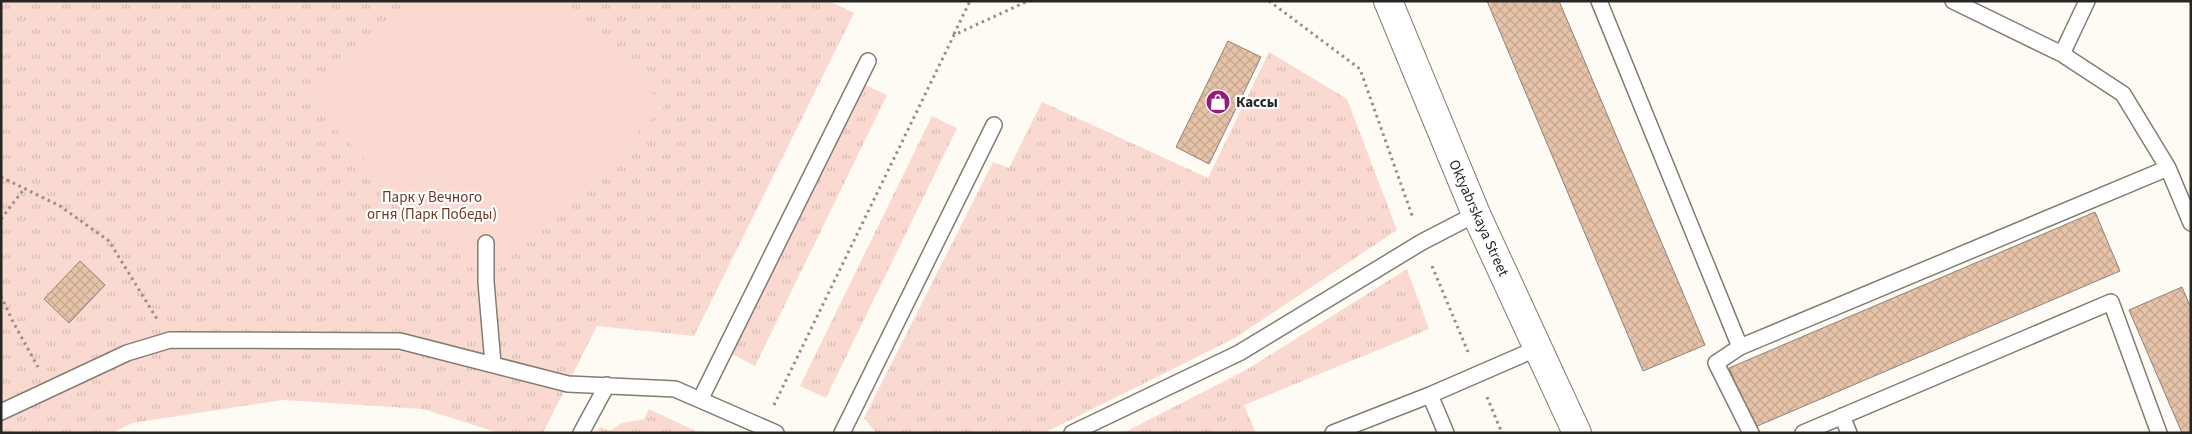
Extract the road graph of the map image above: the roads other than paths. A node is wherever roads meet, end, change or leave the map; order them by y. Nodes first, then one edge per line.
1 (1388, 1) edge
2 (1599, 1) edge
3 (1953, 1) edge
4 (2087, 1) edge
5 (2062, 54) junction
6 (868, 61) dead end
7 (994, 125) dead end
8 (2168, 168) junction
9 (1476, 214) junction
10 (2191, 223) edge
11 (486, 243) dead end
12 (1538, 348) junction
13 (1740, 348) junction
14 (493, 364) junction
15 (607, 385) junction
16 (1430, 395) junction
17 (700, 400) junction
18 (1, 412) edge
19 (1842, 416) junction
20 (770, 429) edge
21 (581, 433) edge
22 (842, 433) edge
23 (1072, 433) edge
24 (1333, 433) edge
25 (1446, 433) edge
26 (1577, 433) edge
27 (1751, 433) edge
28 (1803, 433) edge
29 (1849, 433) edge
30 (2159, 433) edge

1 - 9 main road, Oktyabrskaya Street
2 - 13 lane
3 - 5 lane
4 - 5 lane
5 - 8 lane
6 - 17 lane
7 - 22 lane
8 - 10 lane
8 - 13 lane
9 - 12 main road, Oktyabrskaya Street
9 - 23 lane
11 - 14 lane
12 - 16 lane
12 - 26 main road, Oktyabrskaya Street
13 - 27 lane
14 - 15 lane
14 - 18 lane
15 - 17 lane
15 - 21 lane
16 - 24 lane
16 - 25 lane
17 - 20 lane
19 - 28 lane
19 - 29 lane
19 - 30 lane

